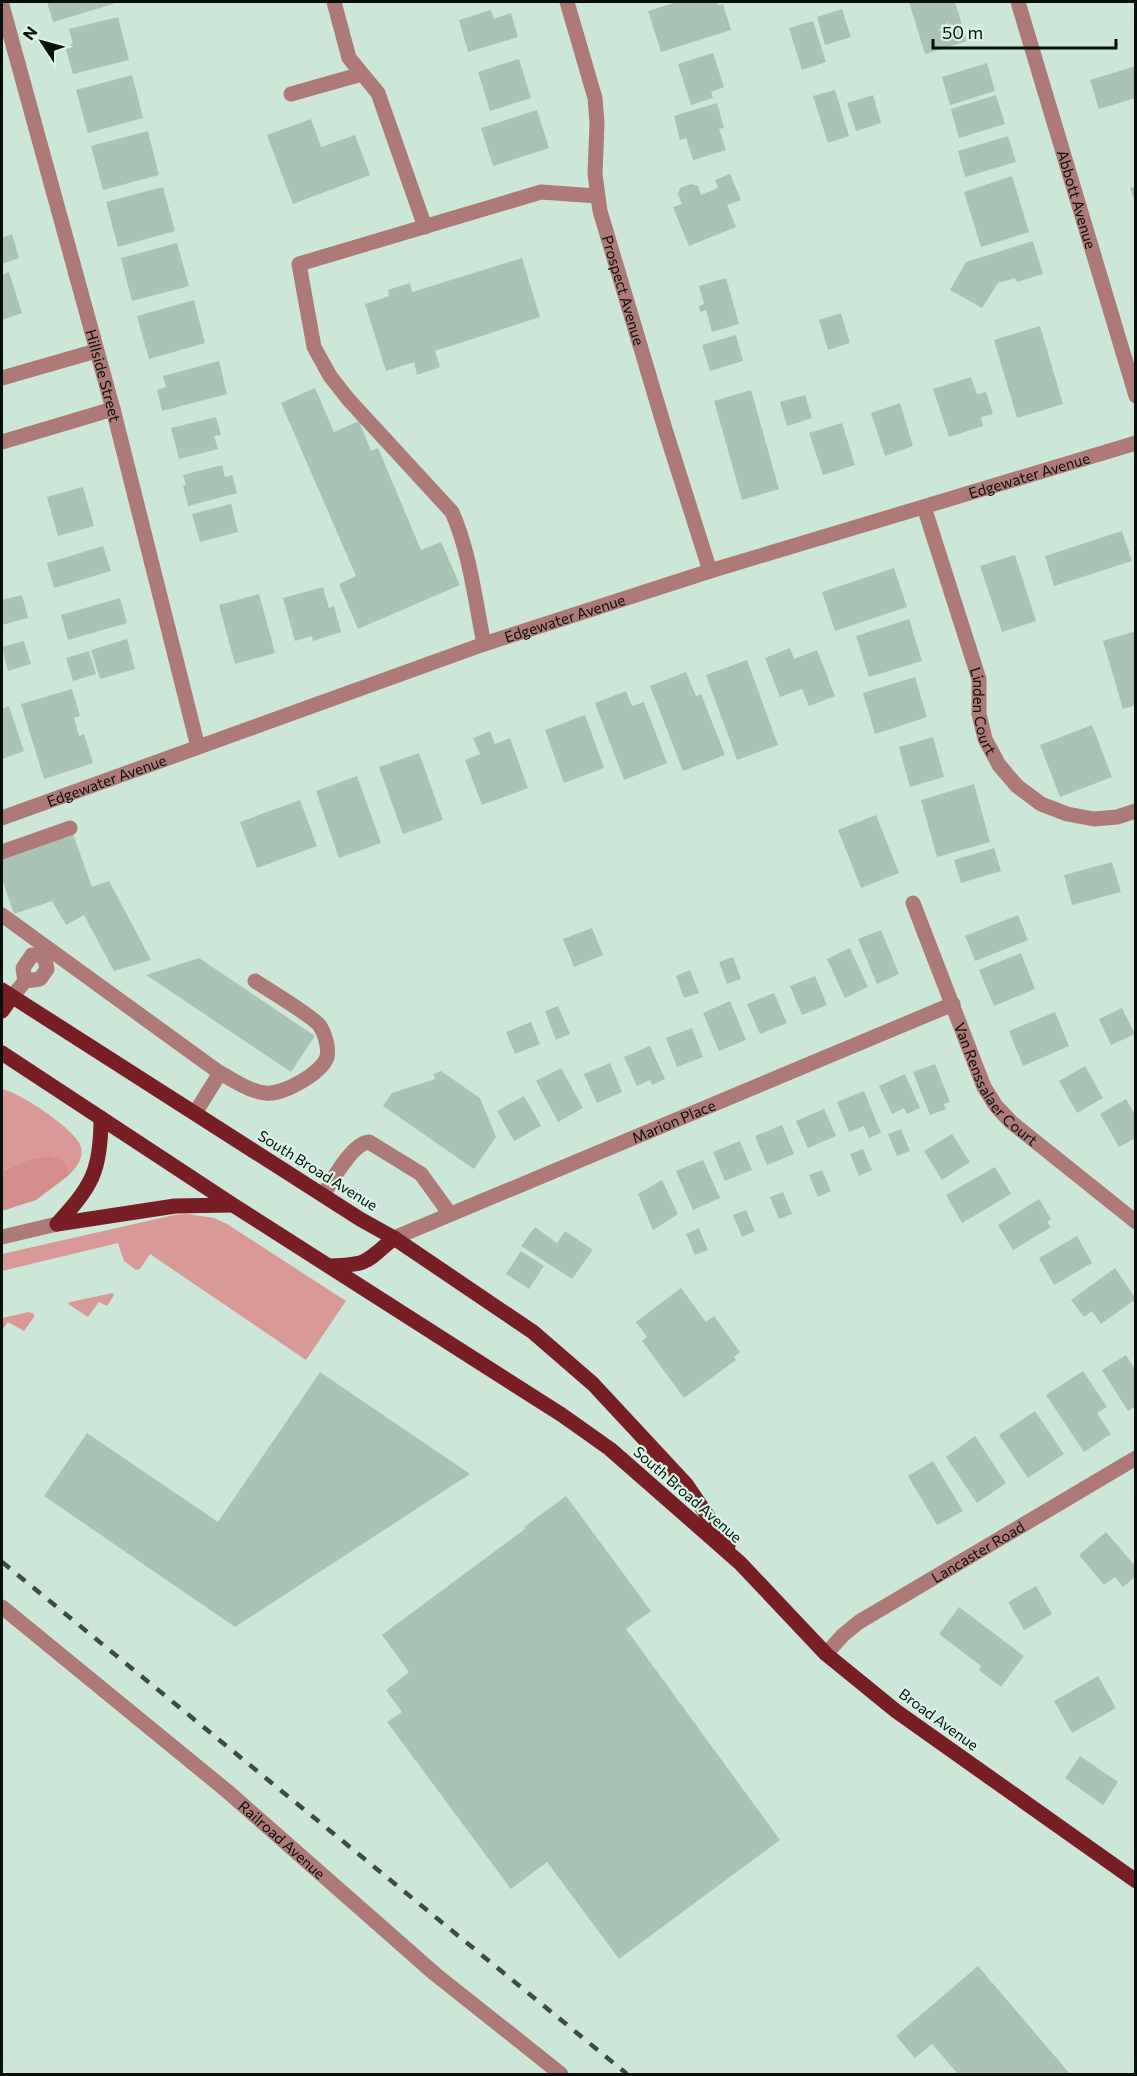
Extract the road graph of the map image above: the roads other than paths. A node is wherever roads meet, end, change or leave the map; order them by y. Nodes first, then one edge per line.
1 (334, 2) edge
2 (567, 2) edge
3 (1018, 2) edge
4 (2, 5) edge
5 (362, 74) junction
6 (291, 94) dead end
7 (597, 196) junction
8 (425, 227) junction
9 (96, 351) junction
10 (2, 378) edge
11 (1136, 396) edge
12 (113, 409) junction
13 (2, 442) edge
14 (1136, 442) edge
15 (924, 507) junction
16 (710, 571) junction
17 (484, 644) junction
18 (198, 747) junction
19 (1136, 811) edge
20 (2, 818) edge
21 (70, 828) dead end
22 (2, 852) edge
23 (913, 903) dead end
24 (2, 915) edge
25 (47, 951) junction
26 (255, 981) dead end
27 (7, 994) edge
28 (953, 1004) junction
29 (2, 1011) edge
30 (2, 1053) edge
31 (220, 1073) junction
32 (195, 1113) junction
33 (101, 1118) junction
34 (323, 1195) junction
35 (233, 1205) junction
36 (450, 1214) junction
37 (1136, 1222) edge
38 (57, 1224) junction
39 (2, 1237) edge
40 (394, 1238) junction
41 (330, 1266) junction
42 (1136, 1458) edge
43 (740, 1563) junction
44 (2, 1607) edge
45 (826, 1654) junction
46 (1136, 1881) edge
47 (561, 2074) edge

1 - 5 street
2 - 7 street, Prospect Avenue
3 - 11 street, Abbott Avenue
4 - 9 street, Hillside Street
5 - 6 street
5 - 8 street
7 - 8 street
7 - 16 street, Prospect Avenue
8 - 17 street
9 - 10 street
9 - 12 street, Hillside Street
12 - 13 street
12 - 18 street, Hillside Street
14 - 15 street, Edgewater Avenue
15 - 16 street, Edgewater Avenue
15 - 19 street, Linden Court
16 - 17 street, Edgewater Avenue
17 - 18 street, Edgewater Avenue
18 - 20 street, Edgewater Avenue
21 - 22 street
23 - 28 street, Van Renssalaer Court
24 - 25 street
25 - 27 street
25 - 31 street
26 - 31 street
27 - 29 main road
27 - 32 main road, South Broad Avenue
28 - 36 street, Marion Place
28 - 37 street, Van Renssalaer Court
30 - 33 main road, South Broad Avenue
31 - 32 street
32 - 34 main road, South Broad Avenue
33 - 35 main road, South Broad Avenue
33 - 38 main road
34 - 36 street
34 - 40 main road, South Broad Avenue
35 - 38 main road
35 - 41 main road, South Broad Avenue
36 - 40 street, Marion Place
38 - 39 street
40 - 41 main road
40 - 43 main road, South Broad Avenue
41 - 43 main road, South Broad Avenue
42 - 45 street, Lancaster Road
43 - 45 main road, Broad Avenue
44 - 47 street, Railroad Avenue
45 - 46 main road, Broad Avenue

